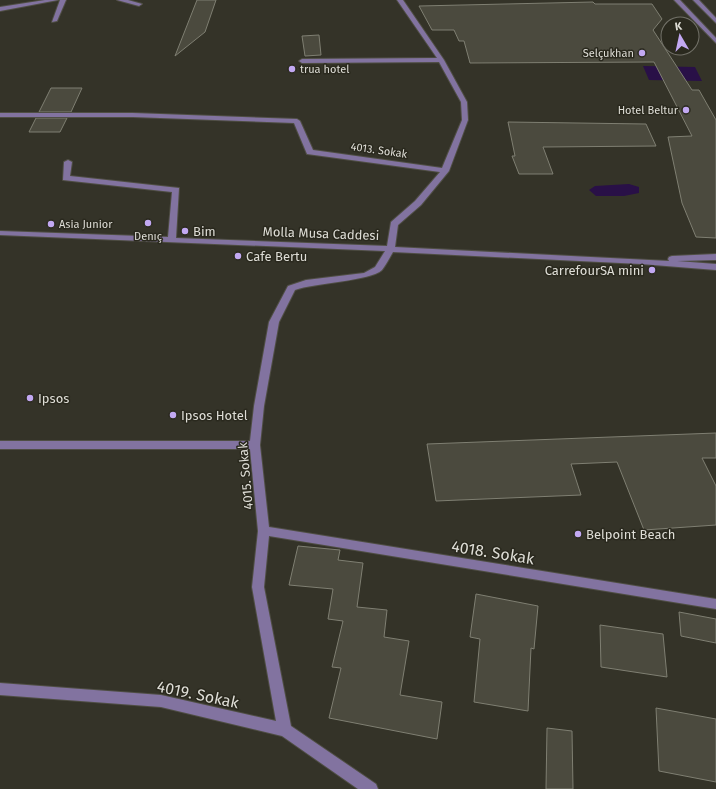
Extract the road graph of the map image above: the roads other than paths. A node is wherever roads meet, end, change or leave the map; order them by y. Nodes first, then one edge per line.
1 (55, 0) edge
2 (63, 0) edge
3 (120, 0) edge
4 (678, 0) edge
5 (696, 0) edge
6 (401, 1) edge
7 (139, 4) dead end
8 (0, 9) edge
9 (54, 21) dead end
10 (716, 21) edge
11 (716, 41) edge
12 (441, 60) junction
13 (302, 61) dead end
14 (0, 115) edge
15 (68, 162) dead end
16 (445, 171) junction
17 (0, 233) edge
18 (172, 240) junction
19 (391, 248) junction
20 (716, 257) edge
21 (641, 261) junction
22 (716, 267) edge
23 (0, 445) edge
24 (255, 445) junction
25 (264, 531) junction
26 (716, 604) edge
27 (0, 689) edge
28 (285, 730) junction
29 (371, 789) edge

1 - 8 street
2 - 9 street
3 - 7 street
4 - 11 street
5 - 10 street
6 - 12 street
12 - 13 street
12 - 16 street
14 - 16 street, 4013. Sokak
15 - 18 street
16 - 19 street
17 - 18 street, Molla Musa Caddesi
18 - 19 street, Molla Musa Caddesi
19 - 21 street, Molla Musa Caddesi
19 - 24 street, 4015. Sokak
20 - 21 street
21 - 22 street
23 - 24 street
24 - 25 street, 4015. Sokak
25 - 26 street, 4018. Sokak
25 - 28 street, 4015. Sokak
27 - 28 street, 4019. Sokak
28 - 29 street, 4019. Sokak

